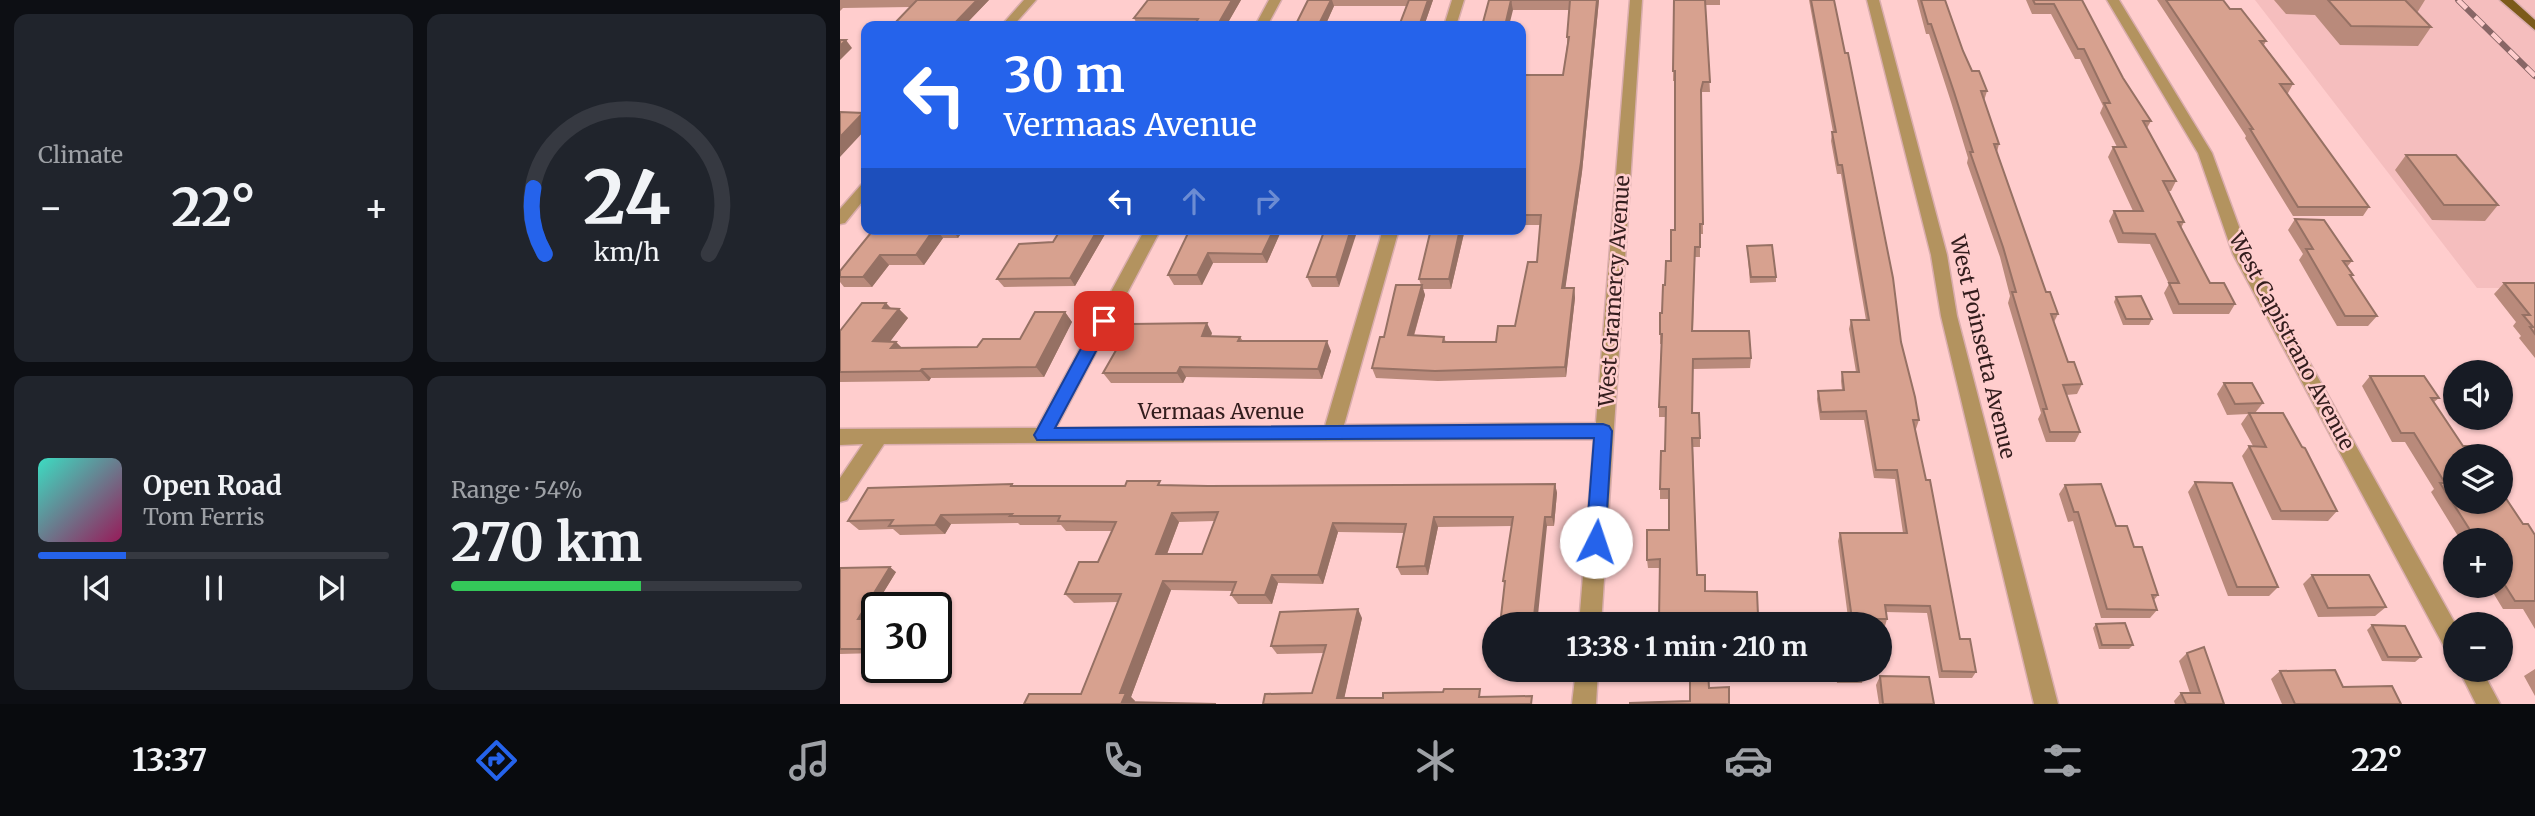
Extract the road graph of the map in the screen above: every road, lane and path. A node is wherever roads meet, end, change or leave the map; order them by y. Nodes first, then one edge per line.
1 (1030, 0) edge
2 (1275, 0) edge
3 (1458, 0) edge
4 (1636, 0) edge
5 (1873, 0) edge
6 (2113, 0) edge
7 (2506, 0) edge
8 (1011, 21) edge
9 (1264, 21) edge
10 (1452, 21) edge
11 (2534, 24) edge
12 (861, 194) edge
13 (840, 219) edge
14 (1150, 235) edge
15 (1389, 235) edge
16 (1603, 431) junction
17 (1332, 433) junction
18 (1043, 435) junction
19 (879, 436) junction
20 (840, 437) edge
21 (840, 494) edge
22 (1591, 612) edge
23 (2443, 622) edge
24 (1586, 682) edge
25 (2476, 682) edge
26 (1584, 704) edge
27 (2046, 704) edge
28 (2488, 704) edge

1 - 8 street
2 - 9 street
3 - 10 street
4 - 16 street, West Gramercy Avenue
5 - 27 street, West Poinsetta Avenue
6 - 23 street, West Capistrano Avenue
7 - 11 main road
12 - 13 street
14 - 18 street
15 - 17 street
16 - 17 street, Vermaas Avenue
16 - 22 street, West Gramercy Avenue
17 - 18 street, Vermaas Avenue
18 - 19 street, Vermaas Avenue
19 - 20 street, Vermaas Avenue
19 - 21 street
24 - 26 street
25 - 28 street

